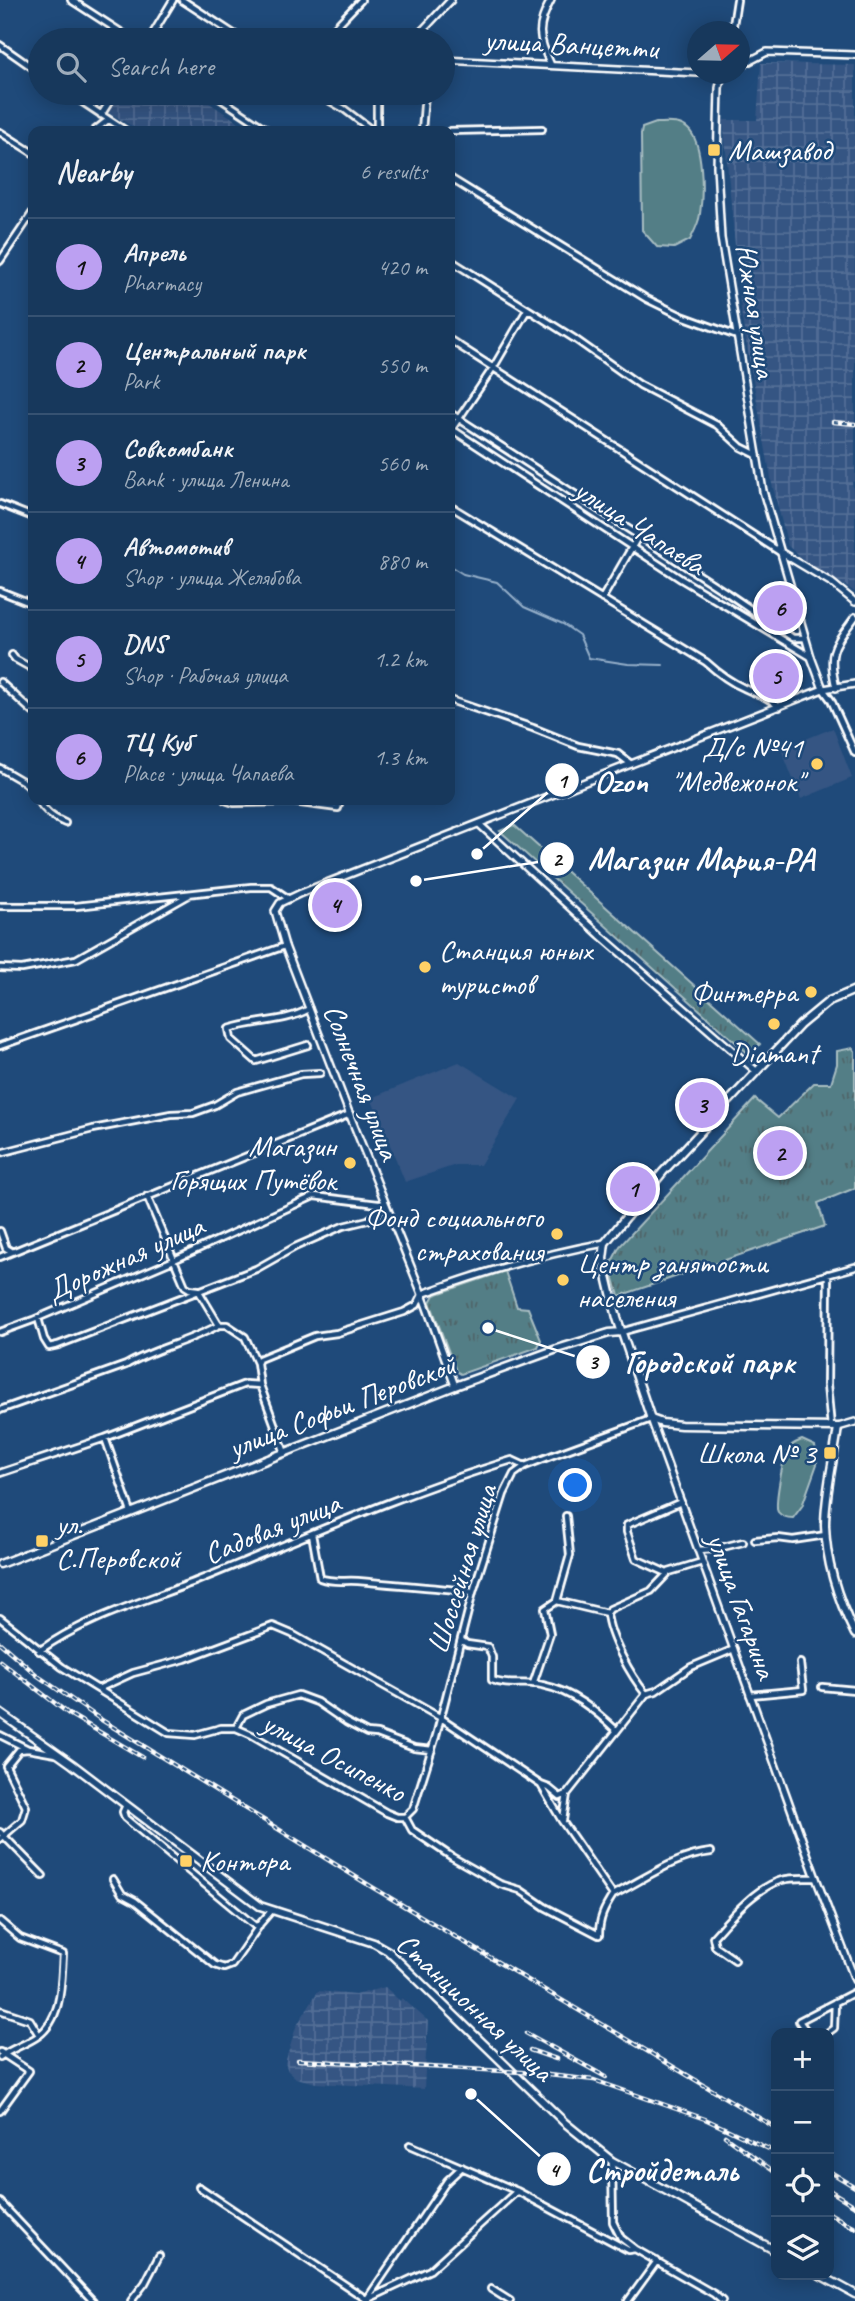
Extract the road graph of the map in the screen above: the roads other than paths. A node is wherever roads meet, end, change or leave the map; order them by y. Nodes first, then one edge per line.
1 (71, 0) edge
2 (173, 0) edge
3 (182, 0) edge
4 (361, 0) edge
5 (451, 0) edge
6 (551, 0) edge
7 (737, 0) edge
8 (734, 21) edge
9 (114, 28) edge
10 (156, 28) edge
11 (225, 28) edge
12 (334, 28) edge
13 (425, 28) edge
14 (0, 45) edge
15 (855, 55) edge
16 (455, 61) edge
17 (750, 61) edge
18 (28, 65) edge
19 (551, 65) junction
20 (687, 72) edge
21 (720, 84) edge
22 (86, 105) edge
23 (107, 105) edge
24 (230, 105) edge
25 (337, 105) edge
26 (376, 105) edge
27 (424, 105) edge
28 (101, 115) junction
29 (108, 120) junction
30 (100, 126) edge
31 (118, 126) edge
32 (262, 126) edge
33 (368, 126) edge
34 (375, 126) edge
35 (422, 126) edge
36 (542, 129) dead end
37 (455, 131) edge
38 (0, 132) edge
39 (28, 150) edge
40 (455, 181) edge
41 (28, 219) edge
42 (26, 222) joint
43 (0, 261) edge
44 (455, 263) edge
45 (527, 310) junction
46 (737, 336) junction
47 (455, 343) edge
48 (493, 368) junction
49 (455, 417) edge
50 (458, 419) junction
51 (455, 423) edge
52 (455, 433) edge
53 (757, 455) junction
54 (0, 504) edge
55 (455, 509) edge
56 (28, 515) edge
57 (639, 535) junction
58 (632, 547) junction
59 (781, 553) junction
60 (0, 590) edge
61 (602, 599) junction
62 (28, 602) edge
63 (855, 602) edge
64 (855, 617) edge
65 (805, 638) junction
66 (12, 655) dead end
67 (811, 657) junction
68 (28, 666) edge
69 (0, 682) edge
70 (855, 684) edge
71 (836, 688) junction
72 (823, 689) junction
73 (455, 702) edge
74 (28, 707) edge
75 (779, 708) junction
76 (855, 753) edge
77 (631, 764) junction
78 (0, 768) edge
79 (28, 786) edge
80 (41, 805) edge
81 (313, 805) edge
82 (339, 805) edge
83 (65, 823) dead end
84 (479, 824) junction
85 (197, 892) junction
86 (289, 899) junction
87 (0, 906) edge
88 (285, 946) junction
89 (0, 968) edge
90 (855, 990) edge
91 (309, 1009) junction
92 (308, 1045) dead end
93 (0, 1046) edge
94 (756, 1071) junction
95 (320, 1073) dead end
96 (350, 1114) junction
97 (0, 1153) edge
98 (148, 1196) junction
99 (383, 1205) junction
100 (0, 1231) edge
101 (605, 1243) junction
102 (12, 1252) junction
103 (0, 1256) edge
104 (174, 1260) junction
105 (855, 1267) edge
106 (828, 1274) junction
107 (198, 1290) junction
108 (422, 1294) junction
109 (38, 1318) junction
110 (219, 1325) junction
111 (0, 1332) edge
112 (621, 1332) junction
113 (257, 1363) junction
114 (260, 1385) junction
115 (455, 1386) junction
116 (0, 1410) edge
117 (652, 1419) junction
118 (855, 1422) edge
119 (834, 1427) junction
120 (105, 1438) junction
121 (285, 1453) junction
122 (526, 1466) junction
123 (0, 1473) edge
124 (681, 1502) junction
125 (131, 1512) junction
126 (566, 1516) dead end
127 (312, 1534) junction
128 (826, 1535) junction
129 (755, 1540) dead end
130 (743, 1542) dead end
131 (698, 1550) junction
132 (702, 1562) junction
133 (0, 1563) edge
134 (667, 1574) junction
135 (473, 1592) junction
136 (557, 1601) junction
137 (607, 1613) junction
138 (0, 1618) edge
139 (855, 1634) edge
140 (461, 1640) junction
141 (734, 1649) junction
142 (39, 1651) junction
143 (800, 1663) dead end
144 (533, 1684) junction
145 (822, 1687) dead end
146 (98, 1689) junction
147 (855, 1690) edge
148 (646, 1695) junction
149 (750, 1695) junction
150 (0, 1713) edge
151 (440, 1718) junction
152 (236, 1728) junction
153 (617, 1731) junction
154 (0, 1735) edge
155 (28, 1749) junction
156 (432, 1750) junction
157 (56, 1755) junction
158 (541, 1785) junction
159 (567, 1794) junction
160 (126, 1805) junction
161 (405, 1817) junction
162 (562, 1821) junction
163 (1, 1836) edge
164 (711, 1852) dead end
165 (43, 1876) dead end
166 (816, 1878) junction
167 (113, 1879) dead end
168 (613, 1895) junction
169 (272, 1910) junction
170 (0, 1921) edge
171 (260, 1925) junction
172 (735, 1960) dead end
173 (855, 1980) edge
174 (855, 1992) edge
175 (835, 2001) junction
176 (0, 2010) edge
177 (804, 2028) edge
178 (834, 2028) edge
179 (39, 2035) junction
180 (1, 2054) edge
181 (0, 2111) edge
182 (410, 2145) dead end
183 (612, 2161) junction
184 (462, 2167) junction
185 (199, 2187) dead end
186 (517, 2191) junction
187 (0, 2202) edge
188 (771, 2248) edge
189 (635, 2249) junction
190 (159, 2256) dead end
191 (657, 2260) junction
192 (829, 2280) edge
193 (491, 2289) dead end
194 (855, 2294) edge
195 (93, 2301) edge
196 (131, 2301) edge
197 (366, 2301) edge
198 (510, 2301) edge
199 (628, 2301) edge
200 (722, 2301) edge

1 - 9 street
2 - 10 street
3 - 11 street
4 - 12 street
5 - 13 street
6 - 19 street
7 - 8 street
14 - 18 street
15 - 17 street
16 - 19 street, улица Ванцетти
19 - 20 street, улица Ванцетти
21 - 46 street, Южная улица
22 - 28 street
23 - 28 street
24 - 32 street
25 - 33 street
26 - 34 street
27 - 35 street
28 - 29 street
29 - 30 street
29 - 31 street
36 - 37 street
38 - 39 street
40 - 46 street
41 - 42 street
42 - 43 street
44 - 45 street
45 - 48 street
45 - 53 street
46 - 53 street, Южная улица
47 - 48 street
48 - 50 street
48 - 59 street
49 - 50 street, улица Чапаева
50 - 51 street
50 - 57 street, улица Чапаева
52 - 58 street, улица Чапаева
53 - 59 street, Южная улица
54 - 56 street
55 - 61 street
57 - 58 street
57 - 65 street, улица Чапаева
58 - 61 street
58 - 67 street, улица Чапаева
59 - 63 street
59 - 65 street, Южная улица
60 - 62 street
61 - 75 street
64 - 71 street
65 - 67 street, Южная улица
66 - 68 street
67 - 72 street, Южная улица
69 - 74 street
70 - 71 street
71 - 72 street
72 - 75 street
72 - 76 street
73 - 77 street
75 - 77 street
77 - 84 street
78 - 79 street
80 - 83 street
81 - 82 street
84 - 86 street
84 - 94 street
85 - 86 street
85 - 87 street
85 - 89 street
86 - 88 street, Солнечная улица
88 - 91 street, Солнечная улица
88 - 93 street
90 - 94 main road
91 - 92 street
91 - 96 street, Солнечная улица
94 - 101 main road
95 - 97 street
96 - 98 street
96 - 99 street, Солнечная улица
98 - 102 street
98 - 104 street
99 - 104 street, Дорожная улица
99 - 107 street
99 - 108 street, Солнечная улица
100 - 102 street
101 - 108 street
101 - 112 main road, улица Гагарина
102 - 103 street
104 - 107 street
104 - 109 street, Дорожная улица
105 - 106 street, улица Софьи Перовской
106 - 112 street, улица Софьи Перовской
106 - 119 street
107 - 109 street
107 - 110 street
108 - 113 street
108 - 115 street, Солнечная улица
109 - 111 street, Дорожная улица
110 - 113 street
110 - 116 street
112 - 115 main road, улица Софьи Перовской
112 - 117 main road, улица Гагарина
113 - 114 street
114 - 120 street
114 - 121 street
115 - 121 main road, улица Софьи Перовской
117 - 119 main road
117 - 122 street, Шоссейная улица
117 - 124 street, улица Гагарина
118 - 119 street
119 - 128 main road
120 - 123 street
120 - 125 street
121 - 125 main road, улица Софьи Перовской
122 - 127 street, Садовая улица
122 - 135 street, Шоссейная улица
124 - 131 street, улица Гагарина
124 - 134 street
125 - 133 main road, улица Софьи Перовской
126 - 136 street
127 - 135 street
127 - 142 street, Садовая улица
128 - 129 street
128 - 139 main road
130 - 131 street
131 - 132 street, улица Гагарина
132 - 134 street
132 - 141 street, улица Гагарина
134 - 137 street
135 - 140 street, Шоссейная улица
136 - 137 street
136 - 144 street
137 - 148 street
138 - 142 street
140 - 144 street
140 - 151 street, Шоссейная улица
141 - 148 street
141 - 149 street, улица Гагарина
142 - 146 street
143 - 149 street
144 - 153 street
145 - 147 street
146 - 151 street
146 - 152 street
148 - 153 street
149 - 166 street, улица Гагарина
150 - 157 main road, Станционная улица
151 - 156 street, Шоссейная улица
151 - 158 street
152 - 156 street, улица Осипенко
152 - 161 street, улица Осипенко
153 - 159 street
154 - 155 street
155 - 157 street
155 - 163 street
156 - 161 street, Шоссейная улица
157 - 160 main road, Станционная улица
158 - 159 street
158 - 162 street
159 - 162 street
160 - 169 main road, Станционная улица
160 - 171 street
161 - 168 street, улица Осипенко
162 - 168 street
163 - 165 street
164 - 168 street
166 - 172 street
166 - 173 street, улица Гагарина
167 - 171 street
169 - 171 street
169 - 183 main road, Станционная улица
170 - 179 street
174 - 175 street
175 - 177 street
175 - 178 street
176 - 179 street
179 - 180 street
180 - 181 street
182 - 184 street
183 - 188 main road, Станционная улица
183 - 189 street
184 - 186 street
184 - 197 street
185 - 197 street
186 - 189 street
186 - 197 street
187 - 195 street
189 - 191 street
190 - 196 street
191 - 199 street
191 - 200 street
192 - 194 main road
193 - 198 street

